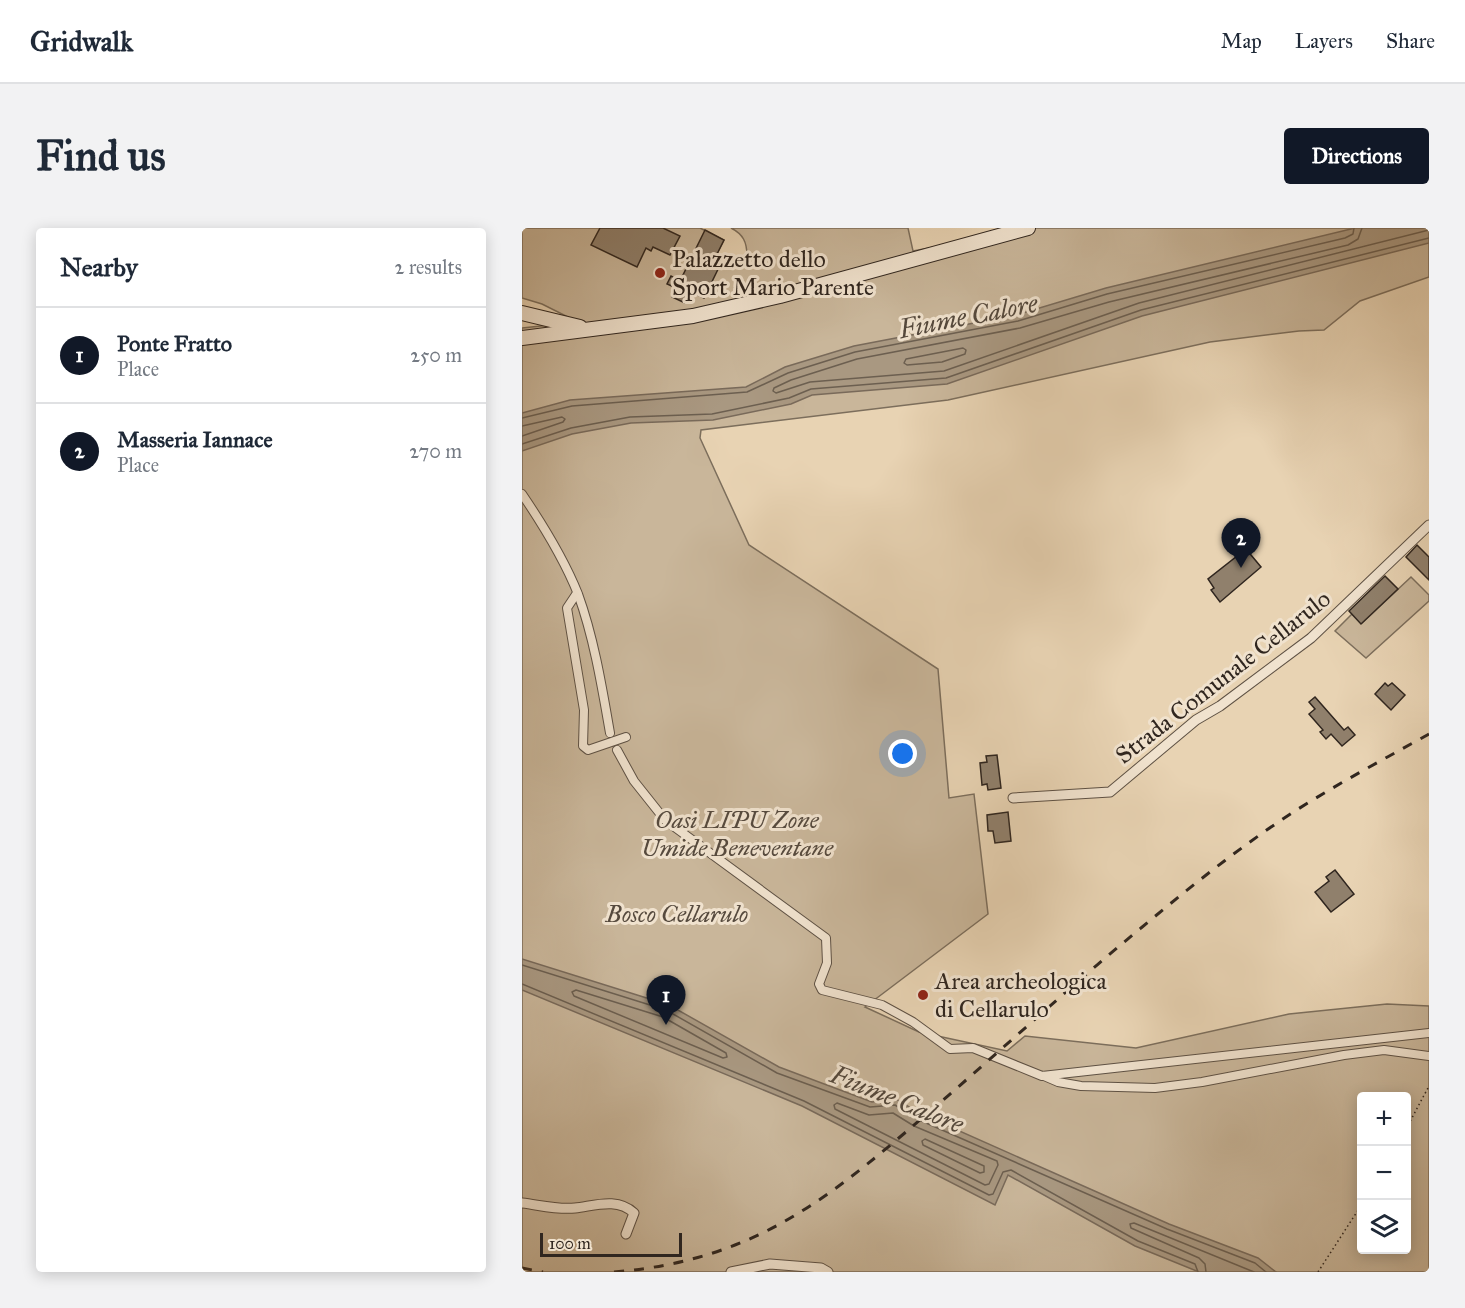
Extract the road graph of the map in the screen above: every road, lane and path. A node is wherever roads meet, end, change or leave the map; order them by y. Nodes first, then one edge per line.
1 (1028, 228) edge
2 (522, 313) edge
3 (588, 328) junction
4 (522, 338) edge
5 (522, 494) edge
6 (1429, 525) edge
7 (577, 593) junction
8 (610, 733) dead end
9 (626, 737) dead end
10 (617, 750) dead end
11 (1013, 798) dead end
12 (1429, 1033) edge
13 (1429, 1056) edge
14 (1042, 1076) junction
15 (1429, 1086) edge
16 (1411, 1121) edge
17 (522, 1203) edge
18 (1357, 1212) edge
19 (626, 1234) dead end
20 (731, 1272) edge
21 (828, 1272) edge
22 (1318, 1272) edge

1 - 3 main road
2 - 3 main road
3 - 4 main road
5 - 7 street
6 - 11 street, Strada Comunale Cellarulo
7 - 8 street
7 - 9 street
10 - 14 street
12 - 14 street
13 - 14 street
15 - 16 path
17 - 19 street
18 - 22 path
20 - 21 street

